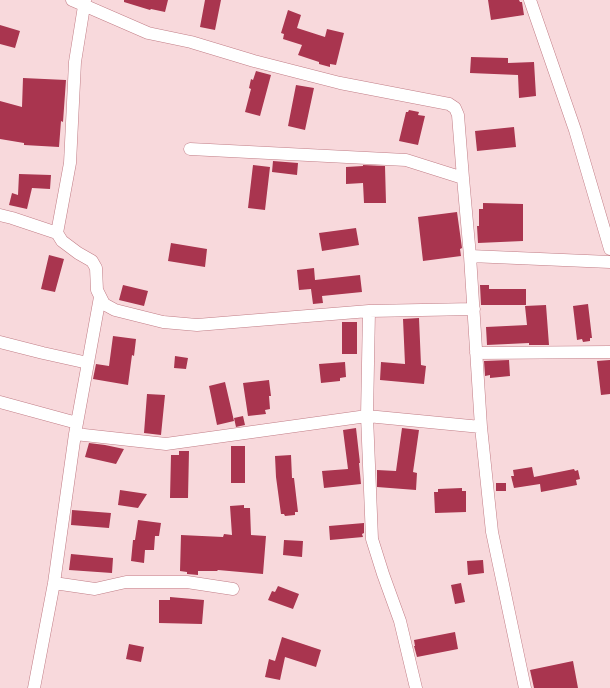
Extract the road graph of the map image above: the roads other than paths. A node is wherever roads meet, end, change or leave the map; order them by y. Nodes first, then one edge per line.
1 (72, 0) edge
2 (530, 0) edge
3 (85, 2) edge
4 (190, 149) dead end
5 (463, 178) junction
6 (0, 215) edge
7 (57, 233) junction
8 (610, 249) edge
9 (470, 256) junction
10 (610, 262) edge
11 (100, 297) junction
12 (474, 309) junction
13 (368, 311) junction
14 (0, 342) edge
15 (610, 352) edge
16 (476, 353) junction
17 (88, 364) junction
18 (0, 402) edge
19 (367, 416) junction
20 (481, 427) junction
21 (76, 429) junction
22 (54, 583) junction
23 (233, 589) dead end
24 (34, 688) edge
25 (416, 688) edge
26 (525, 688) edge

1 - 3 street
2 - 8 street
3 - 5 street
3 - 7 street
4 - 5 street
5 - 9 street
6 - 7 street
7 - 11 street
9 - 10 street
9 - 12 street
11 - 13 street
11 - 17 street
12 - 13 street
12 - 16 street
13 - 19 street
14 - 17 street
15 - 16 street
16 - 20 street
17 - 21 street
18 - 21 street
19 - 20 street
19 - 21 street
19 - 25 street
20 - 26 street
21 - 22 street
22 - 23 street
22 - 24 street

